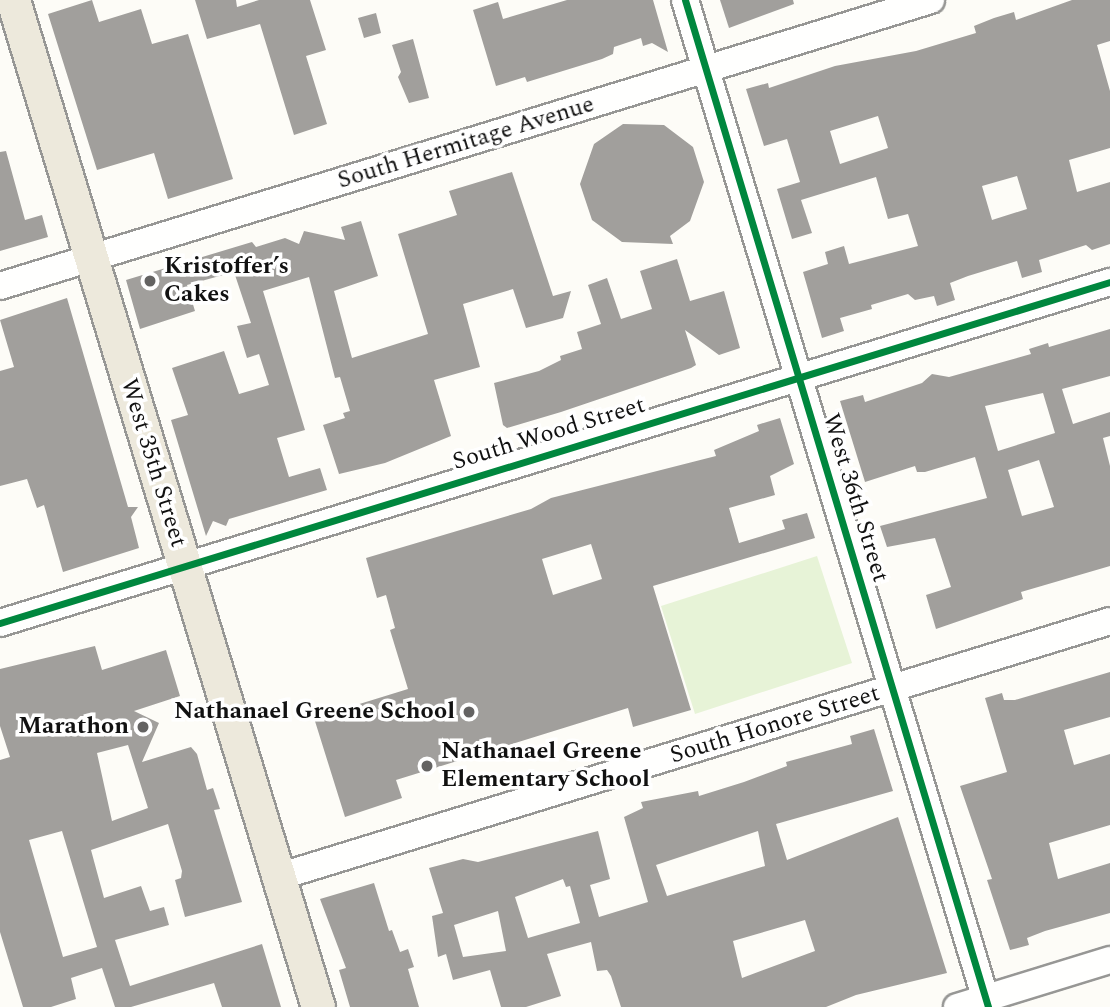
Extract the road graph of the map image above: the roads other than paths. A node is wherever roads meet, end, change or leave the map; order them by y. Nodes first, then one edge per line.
1 (13, 0) edge
2 (685, 0) edge
3 (931, 0) edge
4 (706, 69) junction
5 (91, 258) junction
6 (1110, 282) edge
7 (0, 286) edge
8 (799, 378) junction
9 (184, 566) junction
10 (1110, 621) edge
11 (0, 623) edge
12 (892, 689) junction
13 (278, 877) junction
14 (1110, 960) edge
15 (987, 1003) edge
16 (318, 1007) edge
17 (957, 1007) edge

1 - 5 main road, West 35th Street
2 - 4 street, West 36th Street
3 - 4 street, South Hermitage Avenue
4 - 5 street, South Hermitage Avenue
4 - 8 street, West 36th Street
5 - 7 street, South Hermitage Avenue
5 - 9 main road, West 35th Street
6 - 8 street, South Wood Street
8 - 9 street, South Wood Street
8 - 12 street, West 36th Street
9 - 11 street, South Wood Street
9 - 13 main road, West 35th Street
10 - 12 street, South Honore Street
12 - 13 street, South Honore Street
12 - 15 street, West 36th Street
13 - 16 main road, West 35th Street
14 - 15 street
15 - 17 street

